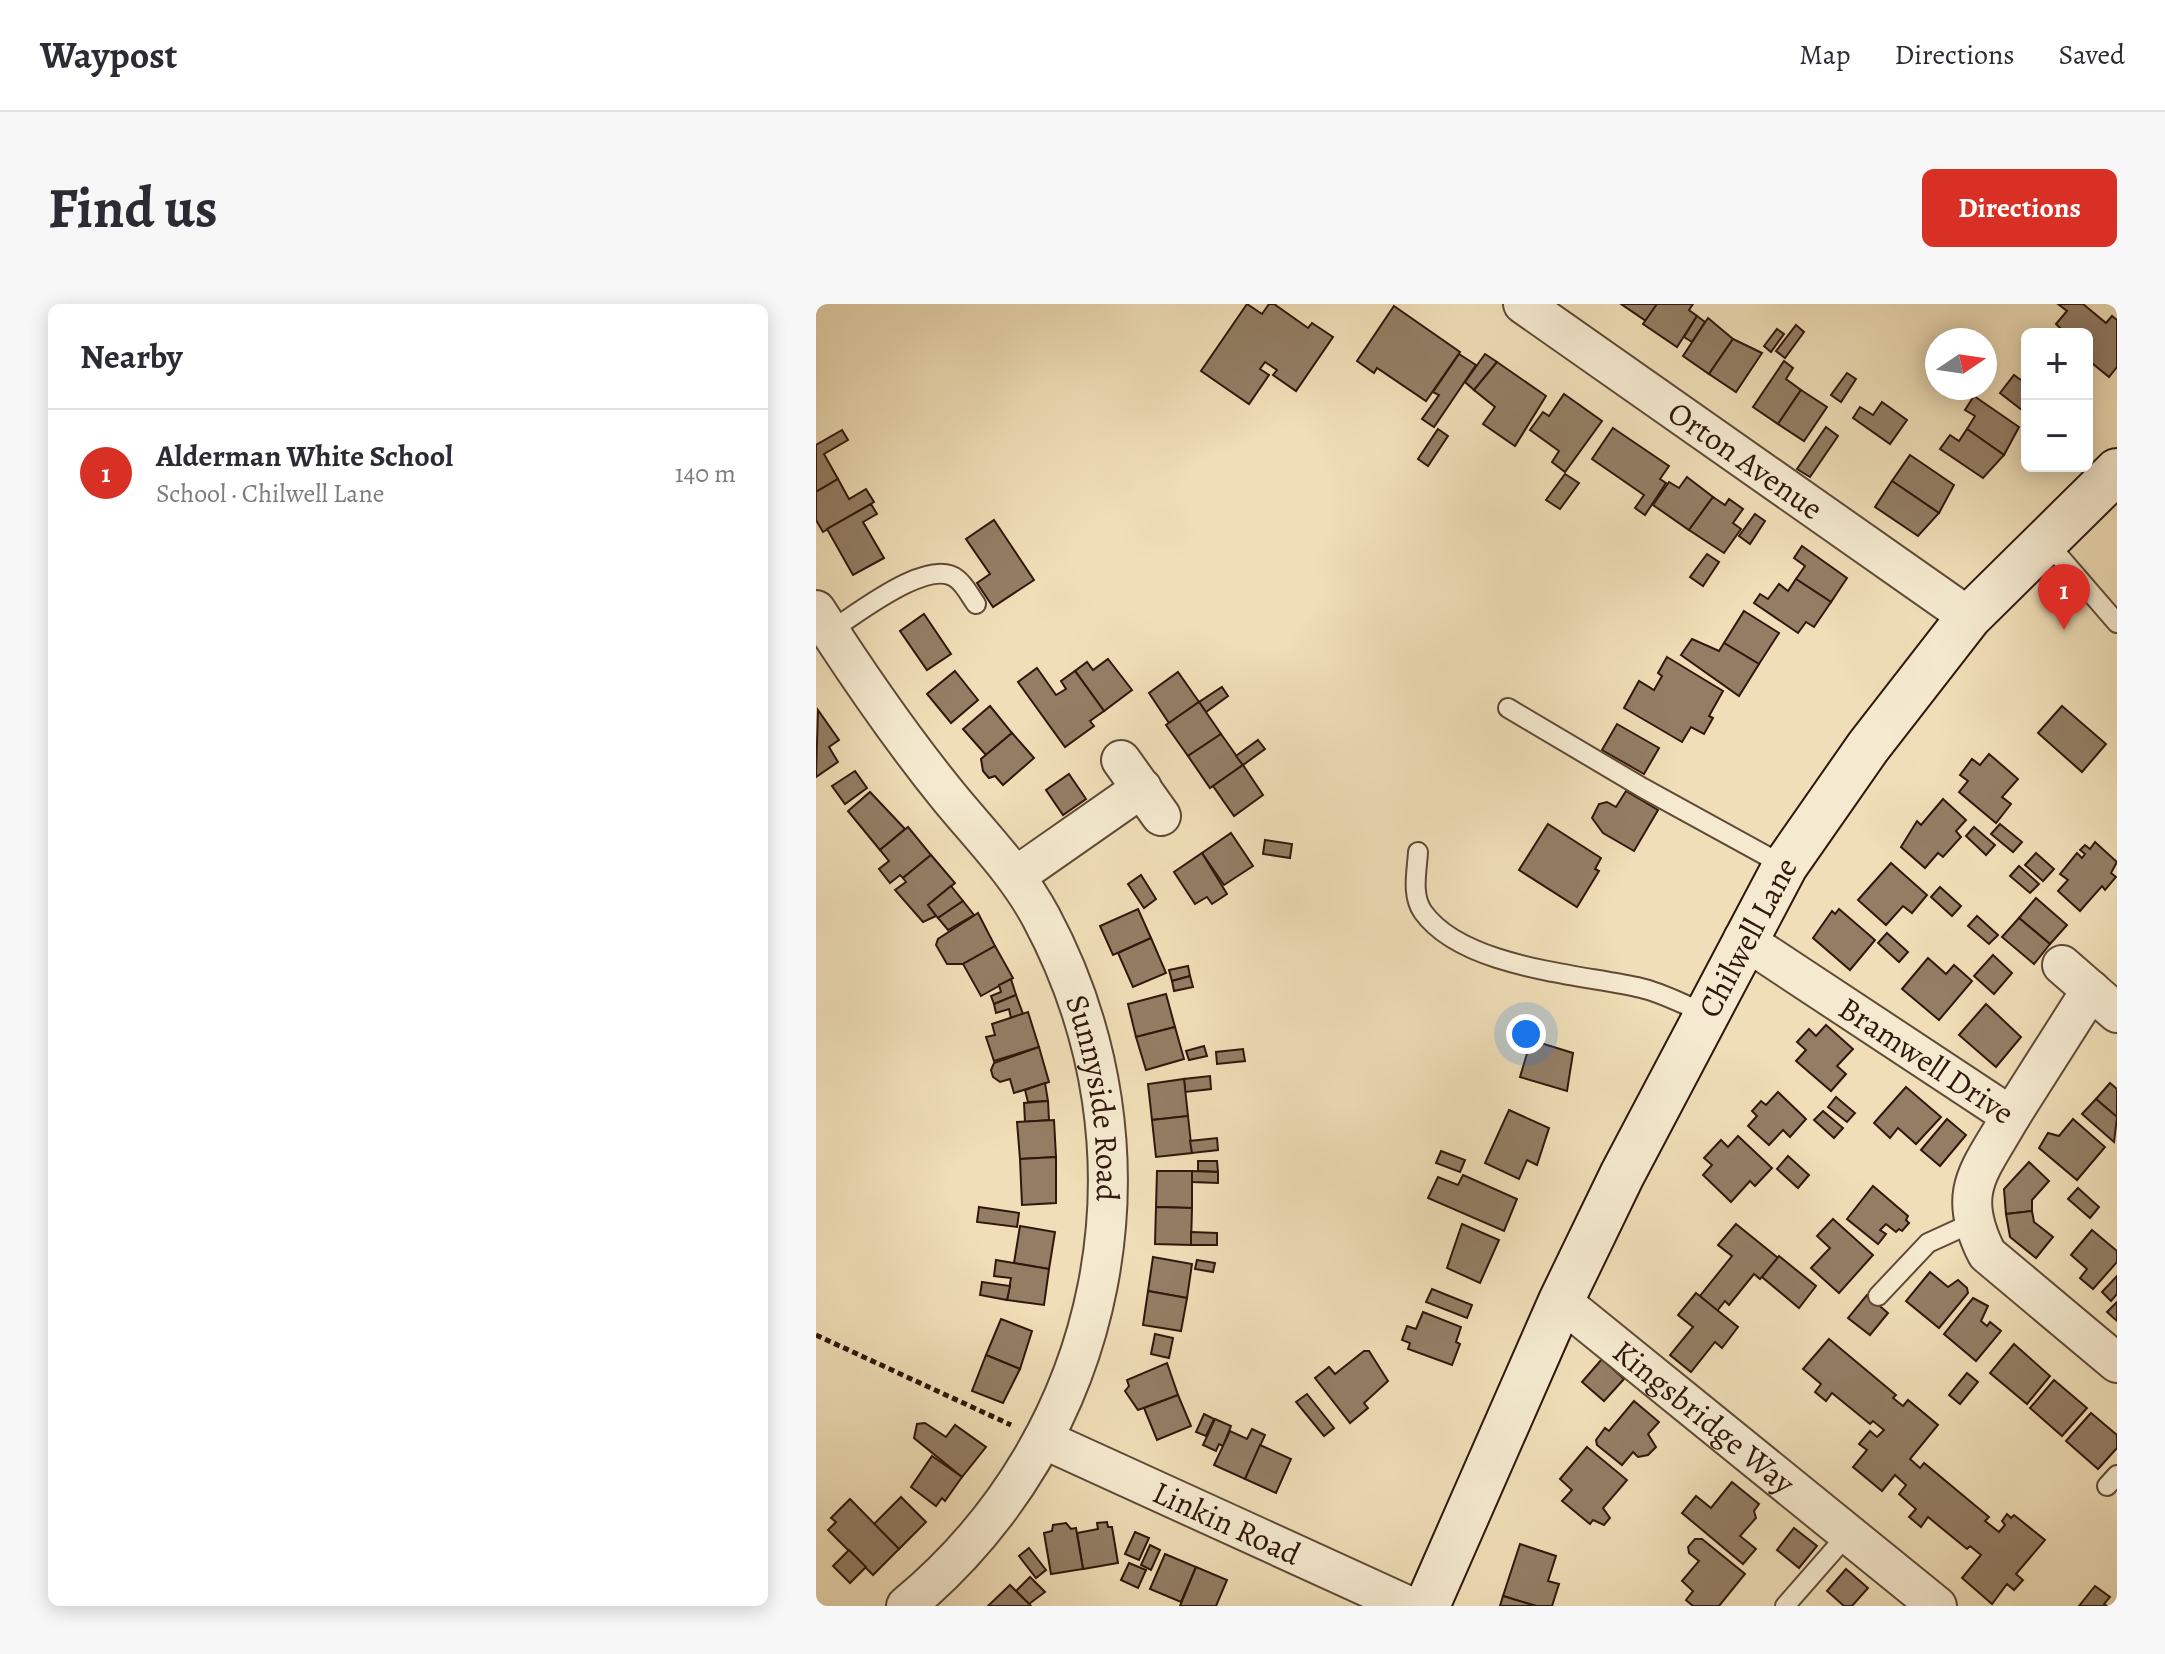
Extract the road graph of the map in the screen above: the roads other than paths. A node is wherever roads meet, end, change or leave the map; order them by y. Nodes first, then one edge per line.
1 (1523, 304) edge
2 (2117, 471) edge
3 (2046, 541) junction
4 (976, 604) dead end
5 (1969, 617) junction
6 (823, 620) edge
7 (2117, 623) edge
8 (1508, 708) dead end
9 (1141, 788) dead end
10 (1418, 852) dead end
11 (1785, 866) junction
12 (1016, 876) junction
13 (1743, 939) junction
14 (2062, 965) dead end
15 (2104, 1001) edge
16 (1705, 1013) junction
17 (2011, 1116) junction
18 (1974, 1222) junction
19 (1878, 1296) dead end
20 (1561, 1301) junction
21 (2117, 1363) edge
22 (1043, 1439) junction
23 (1848, 1534) junction
24 (906, 1606) edge
25 (1409, 1606) edge
26 (1427, 1606) edge
27 (1785, 1606) edge
28 (1937, 1606) edge

1 - 5 street, Orton Avenue
2 - 3 street, Chilwell Lane
3 - 5 street, Chilwell Lane
3 - 7 lane
4 - 6 lane
5 - 11 street, Chilwell Lane
6 - 12 street, Sunnyside Road
8 - 11 lane
9 - 12 street
10 - 16 lane
11 - 13 street, Chilwell Lane
12 - 22 street, Sunnyside Road
13 - 16 street, Chilwell Lane
13 - 17 street, Bramwell Drive
14 - 15 street
15 - 17 street
16 - 20 street, Chilwell Lane
17 - 18 street, Bramwell Drive
18 - 19 lane
18 - 21 street, Bramwell Drive
20 - 23 street, Kingsbridge Way
20 - 26 street, Chilwell Lane
22 - 24 street, Sunnyside Road
22 - 25 street, Linkin Road
23 - 27 lane
23 - 28 street, Kingsbridge Way

